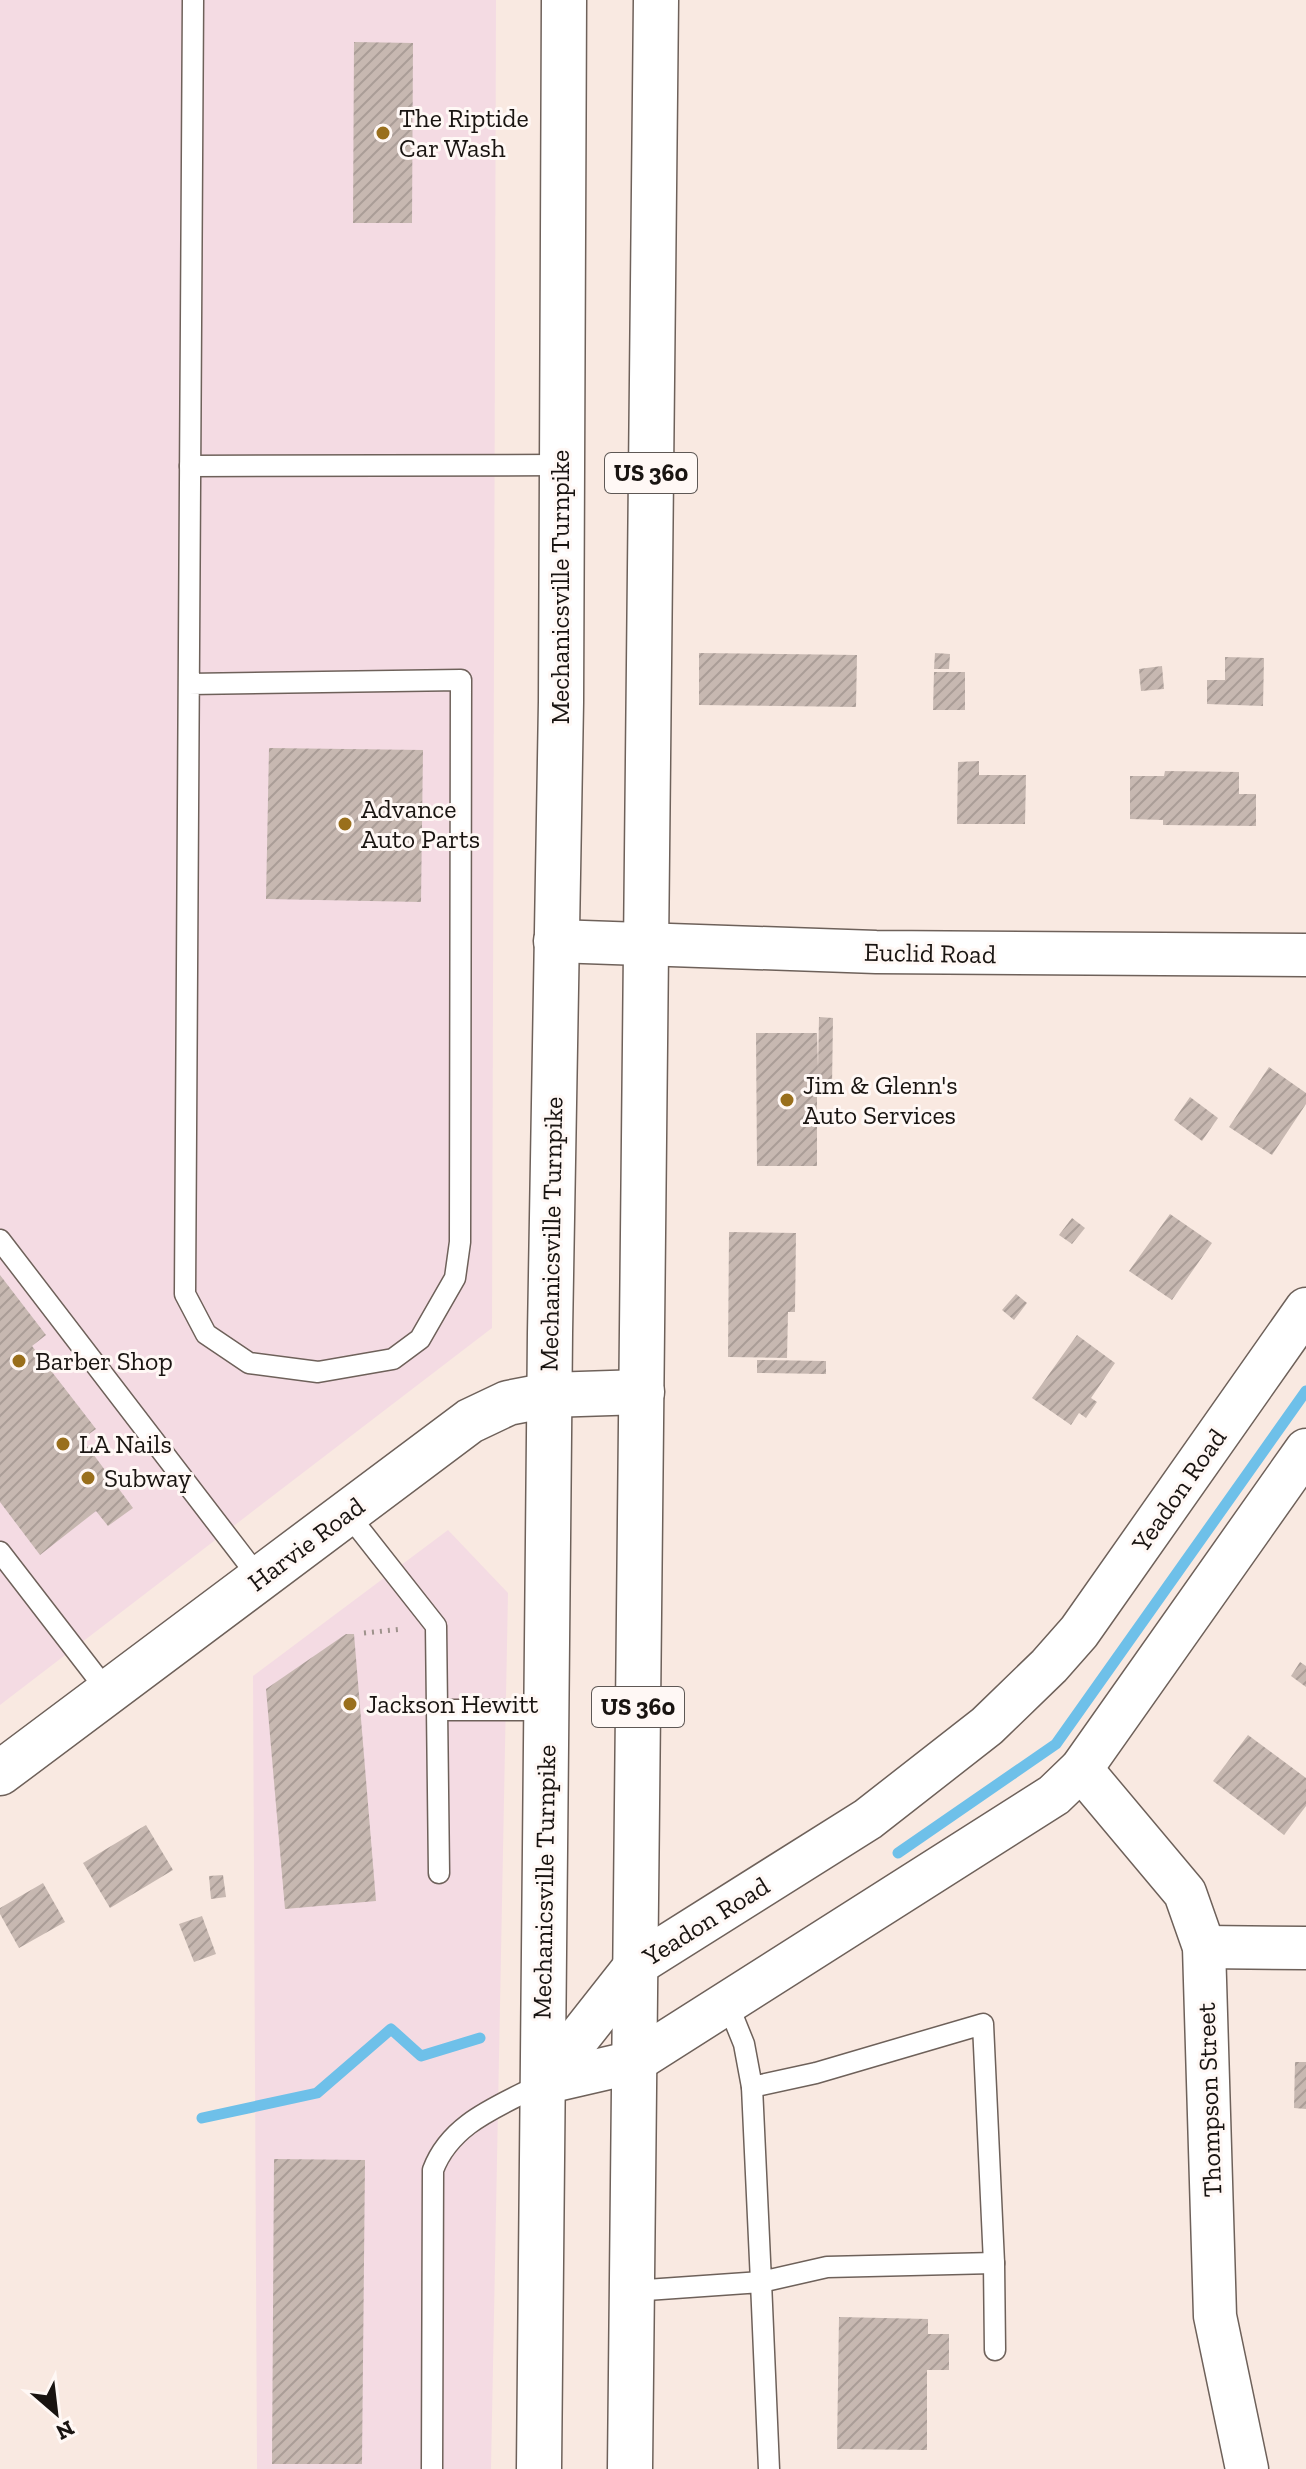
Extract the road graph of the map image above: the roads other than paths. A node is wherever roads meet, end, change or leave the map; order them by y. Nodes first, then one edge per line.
1 (193, 0) edge
2 (564, 0) edge
3 (656, 0) edge
4 (560, 465) junction
5 (190, 466) junction
6 (189, 684) junction
7 (555, 941) junction
8 (646, 945) junction
9 (1306, 955) edge
10 (0, 1240) edge
11 (1306, 1309) edge
12 (642, 1392) junction
13 (549, 1395) junction
14 (1306, 1450) edge
15 (347, 1513) junction
16 (0, 1552) edge
17 (260, 1579) junction
18 (108, 1692) junction
19 (437, 1710) junction
20 (546, 1710) junction
21 (1081, 1769) junction
22 (0, 1773) edge
23 (439, 1873) dead end
24 (1204, 1947) junction
25 (1306, 1948) edge
26 (636, 1965) junction
27 (727, 2002) junction
28 (634, 2062) junction
29 (543, 2083) junction
30 (752, 2087) junction
31 (994, 2263) junction
32 (761, 2282) junction
33 (632, 2291) junction
34 (995, 2350) dead end
35 (432, 2469) edge
36 (539, 2469) edge
37 (630, 2469) edge
38 (769, 2469) edge
39 (1247, 2469) edge

1 - 5 lane
2 - 4 main road, Mechanicsville Turnpike
3 - 8 main road, US 360
4 - 5 lane
4 - 7 main road, Mechanicsville Turnpike
5 - 6 lane
6 - 6 lane
7 - 8 street, Euclid Road
7 - 13 main road, Mechanicsville Turnpike
8 - 9 street, Euclid Road
8 - 12 main road, US 360
10 - 17 lane
11 - 26 street, Yeadon Road
12 - 13 main road, Harvie Road
12 - 26 main road, US 360
13 - 15 main road, Harvie Road
13 - 20 main road, Mechanicsville Turnpike
14 - 21 street
15 - 17 main road, Harvie Road
15 - 19 lane
16 - 18 lane
17 - 18 main road, Harvie Road
18 - 22 main road, Harvie Road
19 - 20 lane
19 - 23 lane
20 - 29 main road, Mechanicsville Turnpike
21 - 24 street, Thompson Street
21 - 27 street
24 - 25 street
24 - 39 street, Thompson Street
26 - 28 main road, US 360
26 - 29 street, Yeadon Road
27 - 28 street
27 - 30 lane
28 - 29 street
28 - 33 main road, US 360
29 - 35 lane
29 - 36 main road, Mechanicsville Turnpike
30 - 31 lane
30 - 32 lane
31 - 32 lane
31 - 34 lane
32 - 33 lane
32 - 38 lane
33 - 37 main road, US 360

